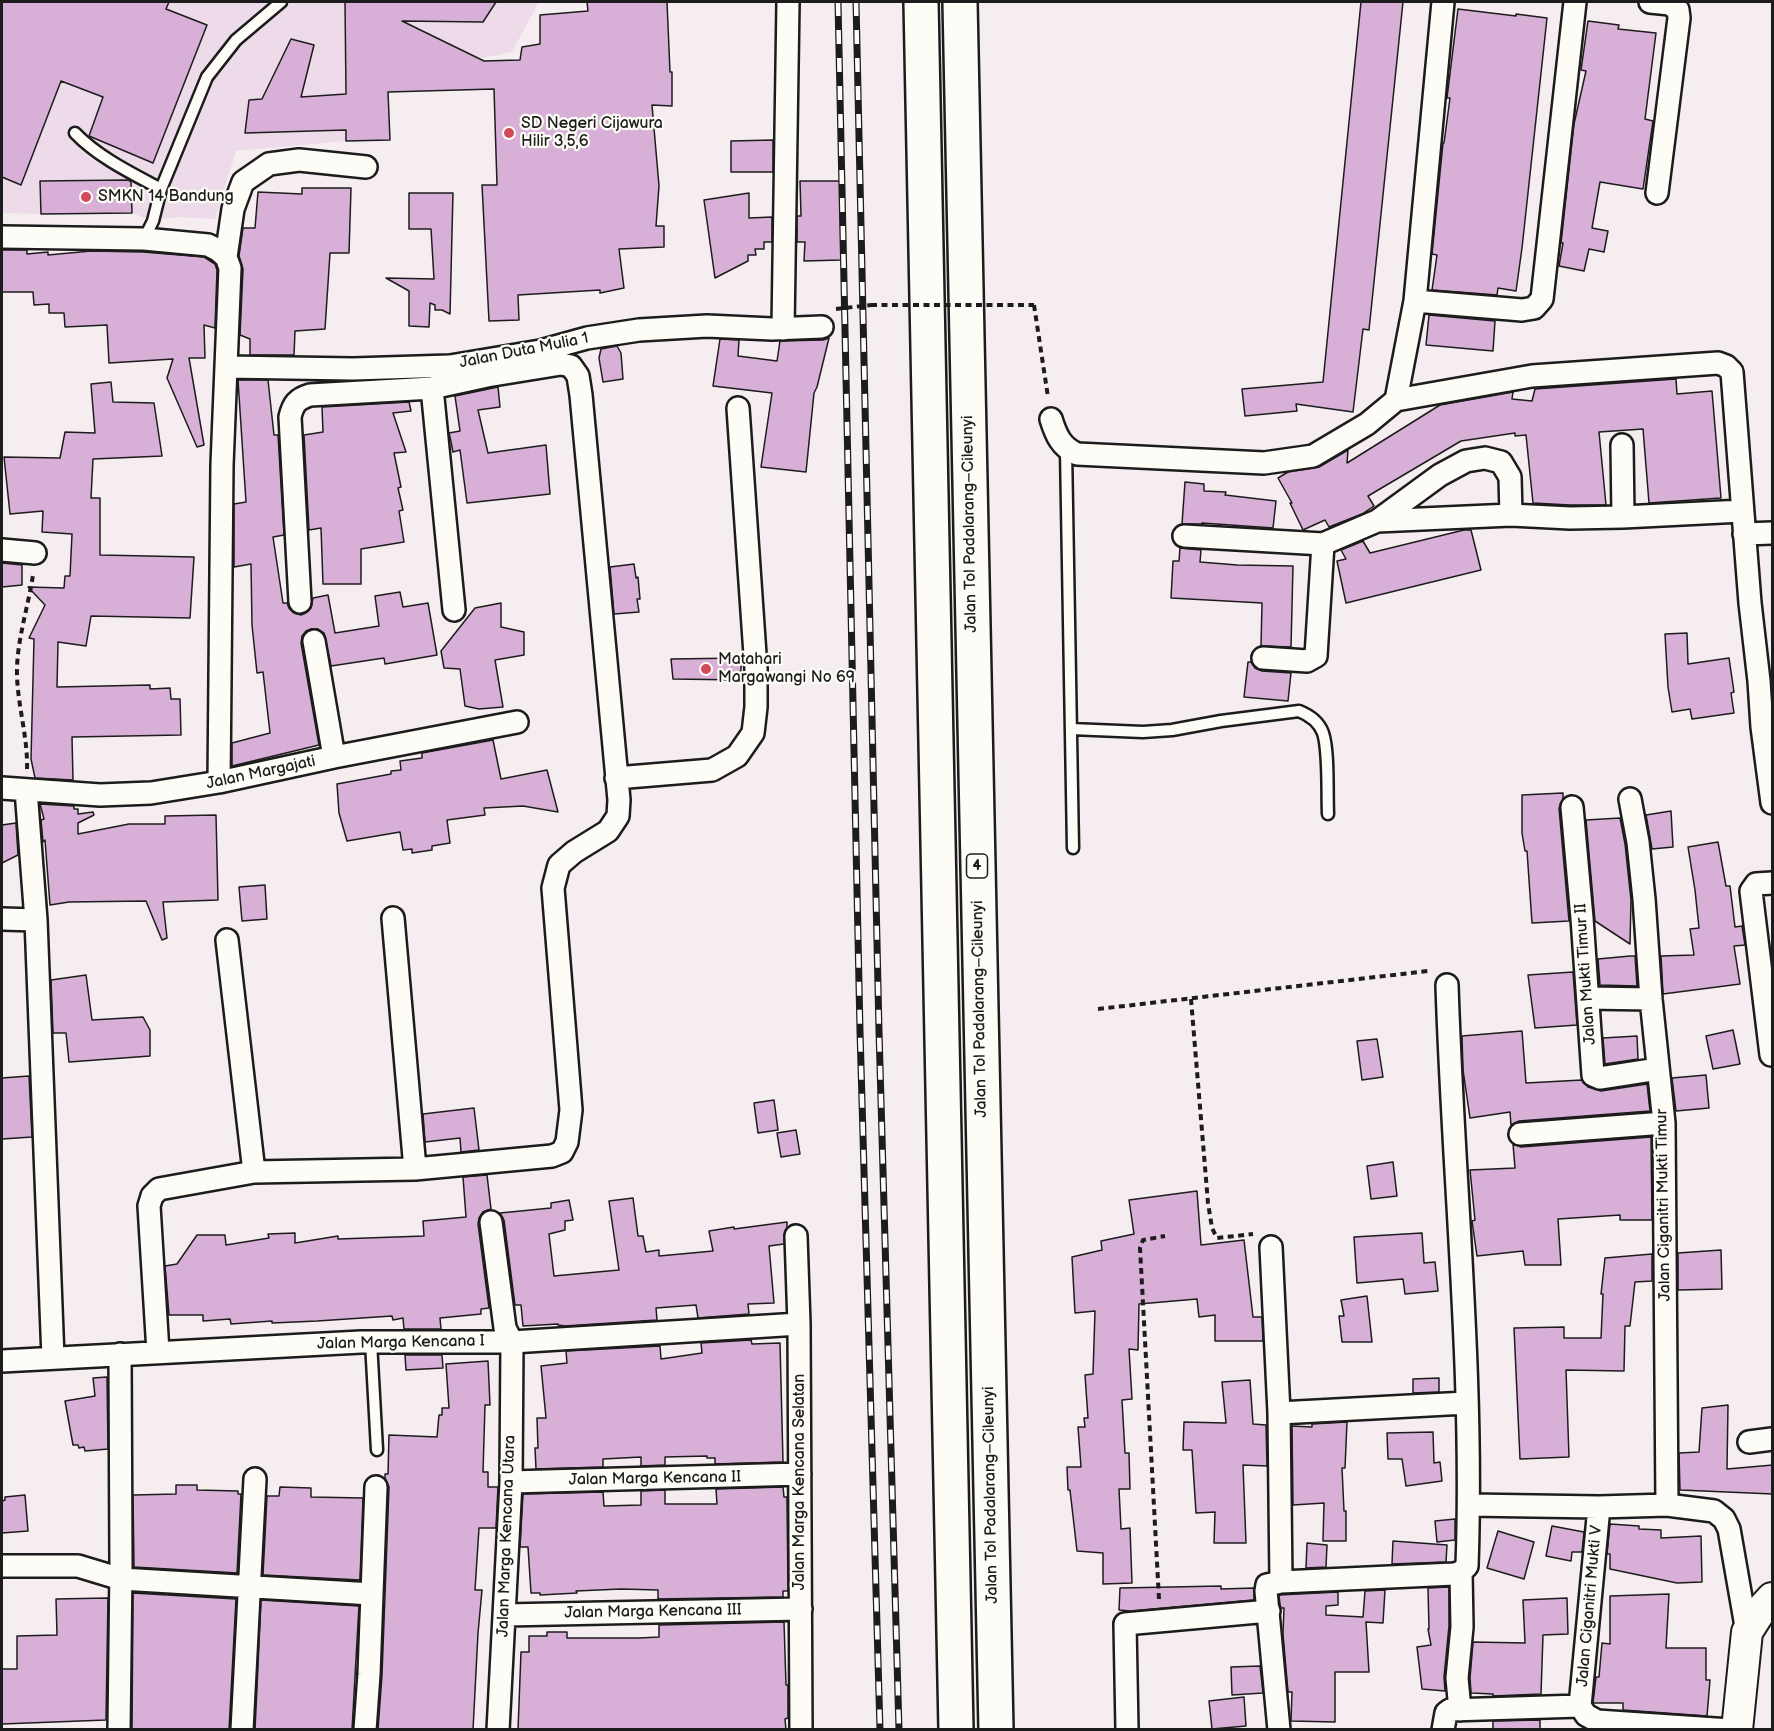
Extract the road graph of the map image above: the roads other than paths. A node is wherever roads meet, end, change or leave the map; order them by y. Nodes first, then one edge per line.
1 (281, 2) edge
2 (788, 2) edge
3 (921, 2) edge
4 (960, 2) edge
5 (1443, 2) edge
6 (1575, 2) edge
7 (1650, 2) edge
8 (75, 133) dead end
9 (366, 168) dead end
10 (161, 189) junction
11 (1657, 193) dead end
12 (2, 237) edge
13 (144, 239) junction
14 (226, 256) junction
15 (1415, 301) junction
16 (826, 319) road end
17 (783, 329) junction
18 (226, 367) junction
19 (432, 388) junction
20 (1396, 400) junction
21 (738, 408) dead end
22 (1051, 419) dead end
23 (1622, 445) dead end
24 (1066, 450) junction
25 (1742, 511) junction
26 (1511, 515) junction
27 (1623, 517) junction
28 (1377, 521) junction
29 (1773, 533) edge
30 (1744, 534) junction
31 (1184, 536) dead end
32 (1323, 544) junction
33 (2, 550) edge
34 (35, 553) road end
35 (300, 602) dead end
36 (454, 610) dead end
37 (314, 641) dead end
38 (1263, 658) dead end
39 (517, 722) dead end
40 (1071, 729) junction
41 (334, 757) junction
42 (616, 778) junction
43 (219, 782) junction
44 (2, 788) edge
45 (26, 790) junction
46 (1630, 799) dead end
47 (1773, 803) edge
48 (1572, 807) dead end
49 (1328, 814) dead end
50 (1073, 848) dead end
51 (1773, 883) edge
52 (393, 918) dead end
53 (2, 919) edge
54 (36, 920) junction
55 (227, 940) dead end
56 (1447, 985) road end
57 (1588, 998) junction
58 (1651, 999) junction
59 (1769, 1002) edge
60 (1771, 1055) dead end
61 (1658, 1069) junction
62 (1665, 1123) junction
63 (1520, 1134) dead end
64 (415, 1169) junction
65 (255, 1172) junction
66 (491, 1222) dead end
67 (796, 1236) dead end
68 (1271, 1247) road end
69 (799, 1324) junction
70 (371, 1342) junction
71 (512, 1342) junction
72 (158, 1352) junction
73 (120, 1354) junction
74 (53, 1358) junction
75 (2, 1361) edge
76 (1467, 1403) junction
77 (1279, 1413) junction
78 (1773, 1439) edge
79 (1749, 1442) dead end
80 (377, 1450) dead end
81 (800, 1474) junction
82 (255, 1479) dead end
83 (511, 1482) junction
84 (376, 1487) dead end
85 (1469, 1505) junction
86 (1667, 1505) junction
87 (1599, 1507) junction
88 (2, 1566) edge
89 (1461, 1572) junction
90 (121, 1580) junction
91 (1281, 1582) junction
92 (249, 1586) junction
93 (372, 1594) junction
94 (1773, 1598) edge
95 (801, 1609) junction
96 (1269, 1611) junction
97 (505, 1615) junction
98 (1747, 1632) junction
99 (1581, 1706) junction
100 (1460, 1710) junction
101 (119, 1730) edge
102 (242, 1730) edge
103 (365, 1730) edge
104 (498, 1730) edge
105 (801, 1730) edge
106 (956, 1730) edge
107 (996, 1730) edge
108 (1127, 1730) edge
109 (1279, 1730) edge
110 (1443, 1730) edge
111 (1730, 1730) edge
112 (1737, 1730) edge

1 - 10 lane
2 - 17 street
3 - 106 highway
4 - 107 highway, Jalan Tol Padalarang–Cileunyi / 4
5 - 15 street
6 - 15 street
7 - 11 street
8 - 10 lane
9 - 14 street
10 - 13 lane
12 - 13 street
13 - 14 street
14 - 18 street
15 - 20 street
16 - 17 street, Jalan Duta Mulia 1
17 - 18 street, Jalan Duta Mulia 1
18 - 43 street
19 - 35 street
19 - 36 street
19 - 42 street
20 - 24 street
20 - 25 street
21 - 42 street
22 - 24 street
23 - 27 street
24 - 40 lane
25 - 27 street
25 - 30 street
26 - 27 street
26 - 28 street
26 - 28 street
28 - 32 street
29 - 30 street
30 - 47 street
31 - 32 street
32 - 38 street
33 - 34 street
37 - 41 street
39 - 41 street, Jalan Margajati
40 - 49 lane
40 - 50 lane
41 - 43 street, Jalan Margajati
42 - 64 street
43 - 45 street, Jalan Margajati
44 - 45 street, Jalan Margajati
45 - 54 street
46 - 58 street, Jalan Ciganitri Mukti Timur
48 - 57 street, Jalan Mukti Timur II
51 - 59 street
52 - 64 street
53 - 54 street
54 - 74 street
55 - 65 street
56 - 76 street
57 - 58 street
57 - 61 street, Jalan Mukti Timur II
58 - 61 street, Jalan Ciganitri Mukti Timur
59 - 60 street
61 - 62 street, Jalan Ciganitri Mukti Timur
62 - 63 street
62 - 86 street, Jalan Ciganitri Mukti Timur
64 - 65 street
65 - 72 street
66 - 71 street, Jalan Marga Kencana Utara
67 - 69 street, Jalan Marga Kencana Selatan
68 - 77 street
69 - 71 street, Jalan Marga Kencana I
69 - 81 street, Jalan Marga Kencana Selatan
70 - 71 street, Jalan Marga Kencana I
70 - 72 street, Jalan Marga Kencana I
70 - 80 lane
71 - 83 street, Jalan Marga Kencana Utara
72 - 73 street, Jalan Marga Kencana I
73 - 74 street, Jalan Marga Kencana I
73 - 90 street
74 - 75 street, Jalan Marga Kencana I
76 - 77 street
76 - 85 street
77 - 91 street
78 - 79 street
81 - 83 street, Jalan Marga Kencana II
81 - 95 street, Jalan Marga Kencana Selatan
82 - 92 street
83 - 97 street, Jalan Marga Kencana Utara
84 - 93 street
85 - 87 street, Jalan Ciganitri Mukti V
85 - 89 street
86 - 87 street, Jalan Ciganitri Mukti V
86 - 98 street, Jalan Ciganitri Mukti V
87 - 99 street, Jalan Ciganitri Mukti V
88 - 90 street
89 - 91 street
89 - 100 street
90 - 92 street
90 - 101 street
91 - 96 street
92 - 93 street
92 - 102 street
93 - 103 street
94 - 98 street
95 - 97 street, Jalan Marga Kencana III
95 - 105 street, Jalan Marga Kencana Selatan
96 - 108 street
96 - 109 street
97 - 104 street, Jalan Marga Kencana Utara
98 - 112 street
99 - 100 street, Jalan Ciganitri Mukti V
99 - 111 street, Jalan Ciganitri Mukti V
100 - 110 street

